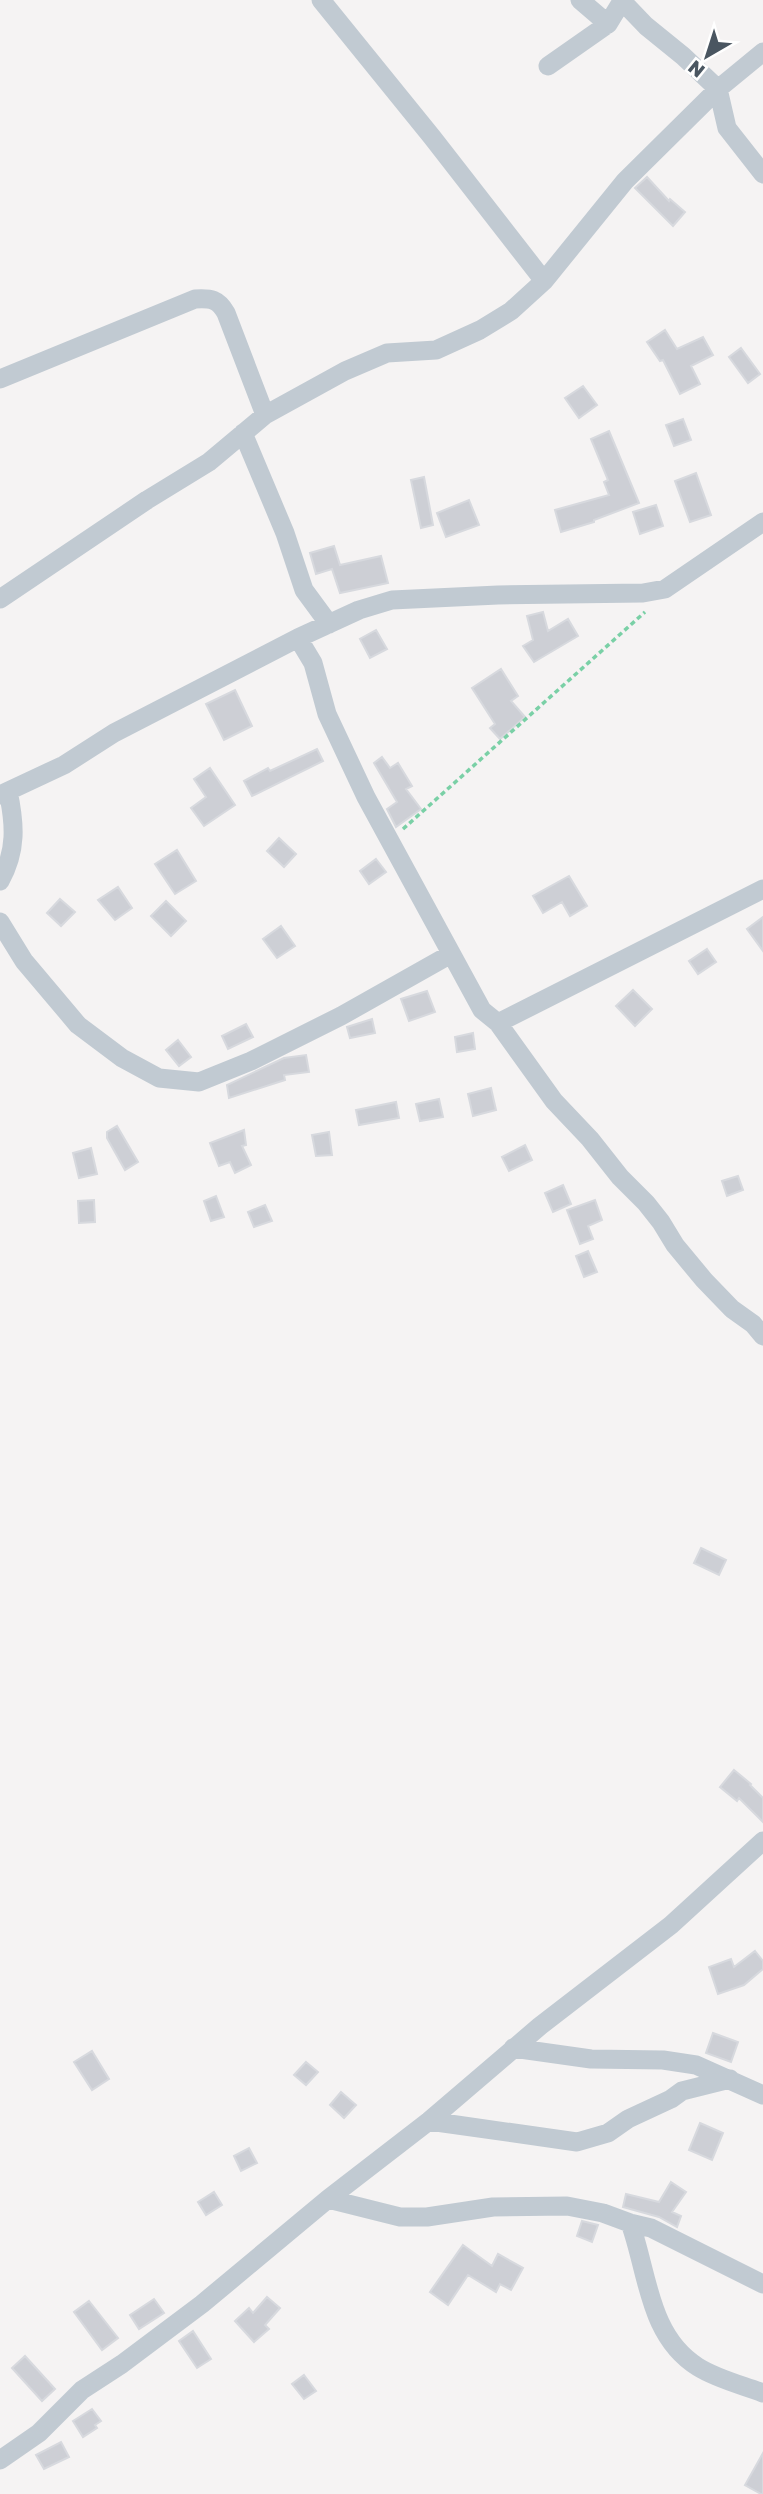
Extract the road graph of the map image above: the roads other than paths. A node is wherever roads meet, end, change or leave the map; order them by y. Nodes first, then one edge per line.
1 (321, 0) edge
2 (580, 0) edge
3 (621, 0) edge
4 (608, 24) junction
5 (763, 52) edge
6 (548, 66) dead end
7 (718, 89) junction
8 (763, 174) edge
9 (544, 281) junction
10 (0, 379) edge
11 (265, 415) junction
12 (243, 433) junction
13 (762, 524) edge
14 (0, 599) edge
15 (329, 624) junction
16 (298, 638) junction
17 (4, 793) edge
18 (0, 881) edge
19 (763, 889) edge
20 (0, 922) edge
21 (451, 954) junction
22 (498, 1023) junction
23 (763, 1336) edge
24 (763, 1841) edge
25 (513, 2048) junction
26 (730, 2079) junction
27 (763, 2095) edge
28 (429, 2121) junction
29 (328, 2199) junction
30 (631, 2223) junction
31 (763, 2284) edge
32 (763, 2393) edge
33 (0, 2460) edge

1 - 9 street
2 - 4 street
3 - 4 street
3 - 7 street
4 - 6 street
5 - 7 street
7 - 8 street
7 - 9 street
9 - 11 street
10 - 11 street
11 - 12 street
12 - 14 street
12 - 15 street
13 - 15 street
15 - 16 street
16 - 17 street
16 - 21 street
17 - 18 street
19 - 22 street
20 - 21 street
21 - 22 street
22 - 23 street
24 - 25 street
25 - 26 street
25 - 28 street
26 - 27 street
26 - 28 street
28 - 29 street
29 - 30 street
29 - 33 street
30 - 31 street
30 - 32 street

